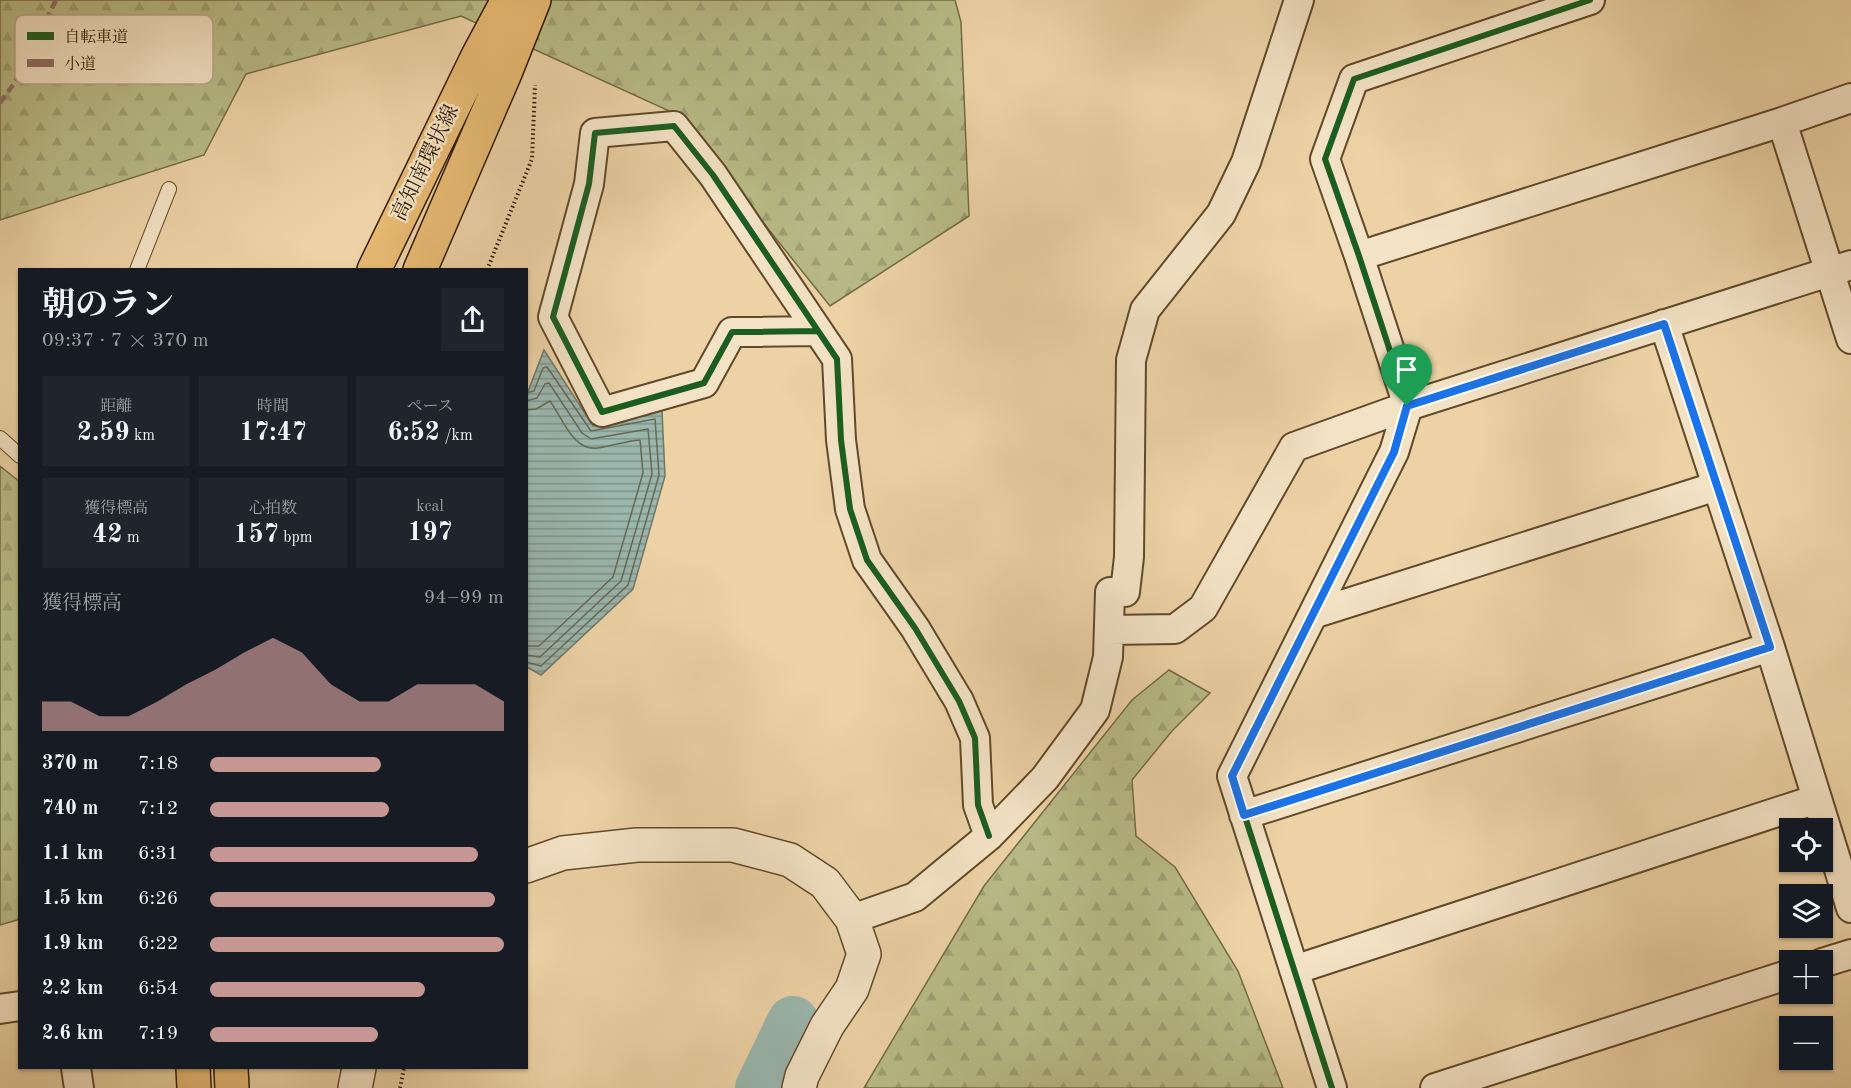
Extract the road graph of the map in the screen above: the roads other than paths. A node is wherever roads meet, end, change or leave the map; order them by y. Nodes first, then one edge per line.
1 (508, 0) edge
2 (534, 0) edge
3 (1299, 0) edge
4 (1590, 0) edge
5 (1538, 8) edge
6 (1851, 98) edge
7 (1782, 122) junction
8 (169, 189) dead end
9 (1359, 256) junction
10 (138, 268) edge
11 (375, 268) edge
12 (421, 268) edge
13 (1840, 268) edge
14 (1664, 324) junction
15 (818, 330) junction
16 (1851, 339) edge
17 (1407, 406) junction
18 (0, 438) edge
19 (18, 454) edge
20 (1717, 486) junction
21 (1313, 614) junction
22 (1110, 630) junction
23 (1770, 647) junction
24 (1817, 799) junction
25 (1244, 815) junction
26 (989, 836) junction
27 (528, 865) edge
28 (1851, 908) edge
29 (852, 919) junction
30 (1851, 954) edge
31 (1833, 960) edge
32 (1294, 970) junction
33 (1779, 978) edge
34 (18, 1006) edge
35 (0, 1009) edge
36 (76, 1069) edge
37 (193, 1069) edge
38 (231, 1069) edge
39 (359, 1069) edge
40 (79, 1088) edge
41 (194, 1088) edge
42 (232, 1088) edge
43 (355, 1088) edge
44 (799, 1088) edge
45 (1332, 1088) edge
46 (1435, 1088) edge

1 - 11 main road, 高知南環状線
2 - 12 main road, 高知南環状線
3 - 22 street
4 - 5 street
5 - 9 street
6 - 7 street
7 - 9 street
7 - 13 street
8 - 10 lane
9 - 17 street
13 - 14 street
13 - 16 street
14 - 17 street
14 - 20 street
15 - 15 street
15 - 26 street
17 - 21 street
17 - 22 street
18 - 19 lane
20 - 21 street
20 - 23 street
21 - 25 street
22 - 26 street
23 - 24 street
23 - 25 street
24 - 28 street
24 - 32 street
25 - 32 street
26 - 29 street
27 - 29 street
29 - 44 street
30 - 31 street
32 - 45 street
33 - 46 street
34 - 35 street
36 - 40 street
37 - 41 main road
38 - 42 main road
39 - 43 street

